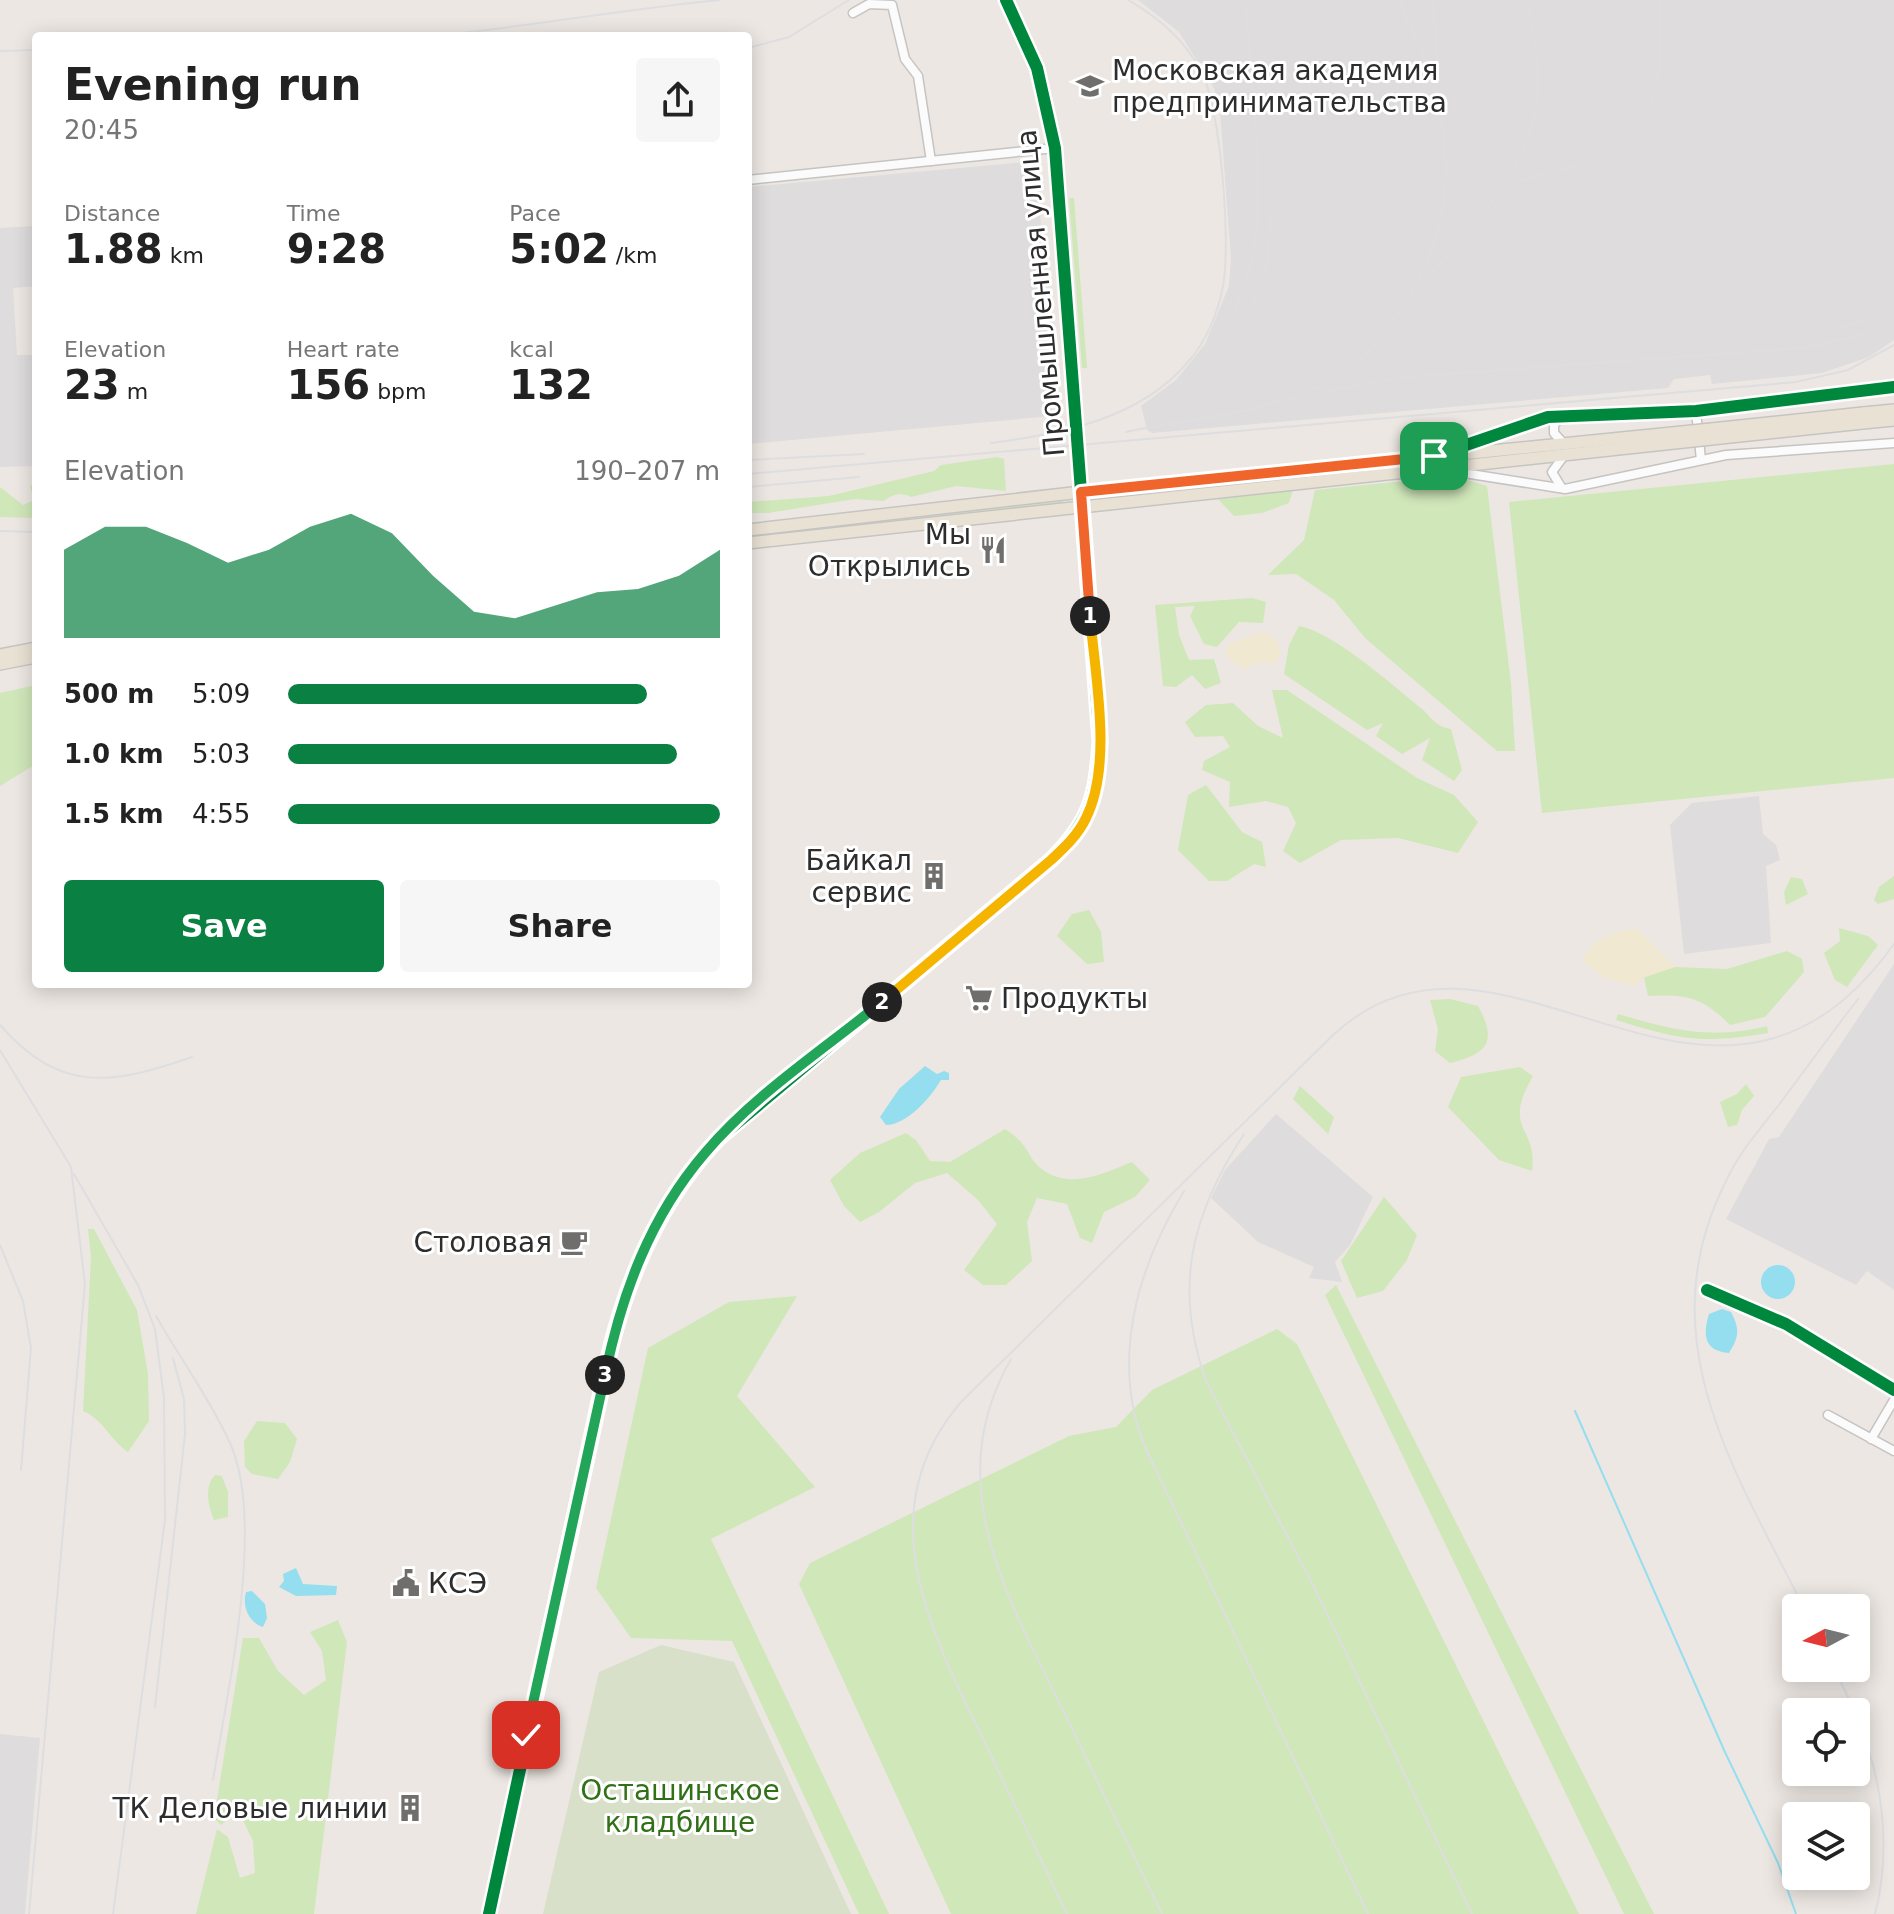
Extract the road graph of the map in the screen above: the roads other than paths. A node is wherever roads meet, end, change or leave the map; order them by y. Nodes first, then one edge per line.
1 (1006, 0) edge
2 (853, 13) dead end
3 (1055, 148) junction
4 (931, 161) junction
5 (752, 180) edge
6 (1894, 387) edge
7 (1894, 410) edge
8 (1696, 411) junction
9 (1566, 415) junction
10 (1894, 420) edge
11 (1692, 436) junction
12 (1894, 443) edge
13 (1566, 449) junction
14 (1434, 456) junction
15 (1701, 460) junction
16 (1436, 469) junction
17 (1565, 489) junction
18 (1082, 498) junction
19 (752, 530) edge
20 (752, 542) edge
21 (32, 649) edge
22 (0, 655) edge
23 (32, 658) edge
24 (0, 664) edge
25 (1707, 1290) dead end
26 (1894, 1390) edge
27 (1894, 1400) edge
28 (1828, 1415) dead end
29 (1871, 1439) junction
30 (1894, 1451) edge
31 (489, 1914) edge

1 - 3 street, Промышленная улица
2 - 4 street
3 - 4 street
3 - 18 street, Промышленная улица
4 - 5 street
6 - 8 street
7 - 11 main road, bridge
8 - 9 street
8 - 15 street
9 - 13 street
9 - 14 street
10 - 11 main road, bridge
11 - 13 main road
12 - 15 street
13 - 14 main road
13 - 16 main road
13 - 17 street
14 - 18 main road
15 - 17 street
16 - 17 street
16 - 18 main road
18 - 19 main road
18 - 20 main road
18 - 31 street, Промышленная улица
21 - 22 main road
23 - 24 main road
25 - 26 street
27 - 29 street
28 - 29 street
29 - 30 street

